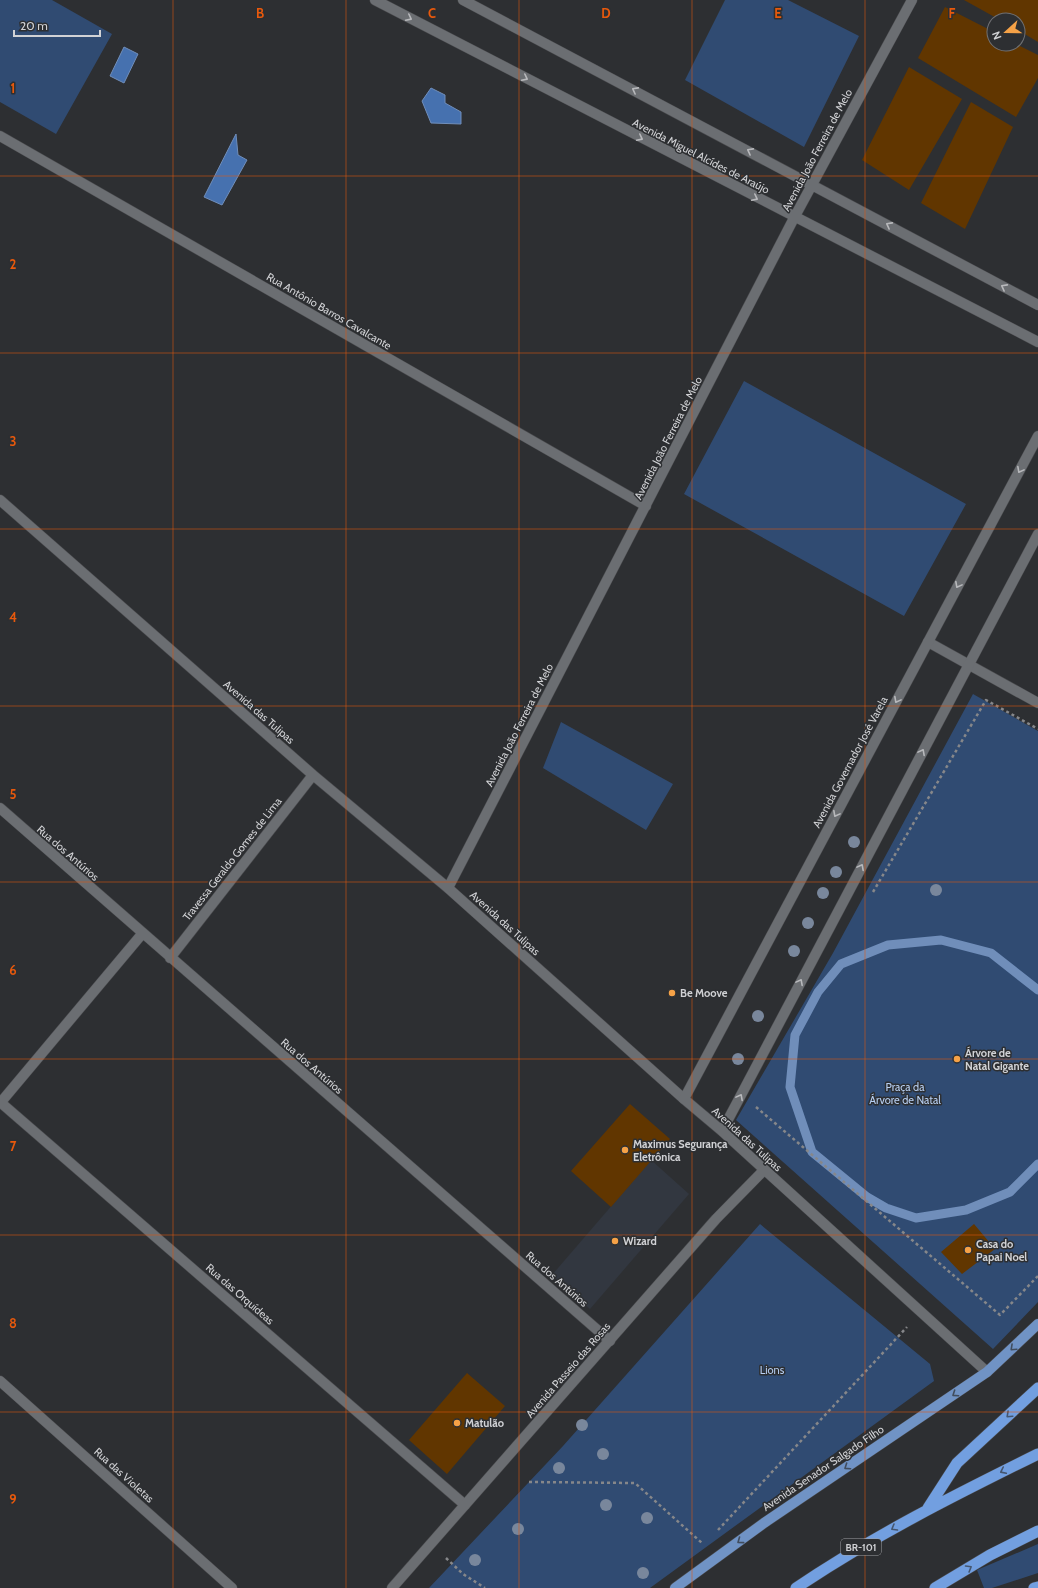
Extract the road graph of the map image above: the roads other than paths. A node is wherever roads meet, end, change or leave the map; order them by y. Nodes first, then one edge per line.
1 (374, 0) edge
2 (463, 0) edge
3 (912, 0) edge
4 (0, 136) edge
5 (812, 184) junction
6 (794, 218) junction
7 (1038, 305) edge
8 (1038, 342) edge
9 (1038, 436) edge
10 (0, 500) edge
11 (646, 506) junction
12 (1038, 534) edge
13 (928, 642) junction
14 (968, 664) junction
15 (1038, 703) edge
16 (313, 775) junction
17 (0, 808) edge
18 (448, 888) junction
19 (142, 934) junction
20 (170, 958) junction
21 (684, 1099) junction
22 (0, 1102) edge
23 (722, 1132) junction
24 (764, 1170) junction
25 (1038, 1324) edge
26 (610, 1341) junction
27 (987, 1372) junction
28 (0, 1381) edge
29 (1038, 1388) edge
30 (1038, 1454) edge
31 (465, 1505) junction
32 (928, 1508) junction
33 (1038, 1531) edge
34 (1038, 1587) edge
35 (232, 1588) edge
36 (392, 1588) edge
37 (675, 1588) edge
38 (796, 1588) edge
39 (935, 1588) edge
40 (1034, 1588) edge

1 -> 6 street, Avenida Miguel Alcídes de Araújo
5 -> 2 street
3 - 5 street, Avenida João Ferreira de Melo
4 - 11 street, Rua Antônio Barros Cavalcante
5 - 6 street, Avenida João Ferreira de Melo
7 -> 5 street
6 - 8 street, Avenida Miguel Alcídes de Araújo
6 - 11 street, Avenida João Ferreira de Melo
9 -> 13 street, Avenida Governador José Varela
10 - 16 street, Avenida das Tulipas
11 - 18 street, Avenida João Ferreira de Melo
12 - 14 street
13 - 14 street
13 -> 21 street, Avenida Governador José Varela
14 - 15 street
23 -> 14 street
16 - 18 street, Avenida das Tulipas
16 - 20 street, Travessa Geraldo Gomes de Lima
17 - 19 street, Rua dos Antúrios
18 - 21 street, Avenida das Tulipas
19 - 20 street, Rua dos Antúrios
19 - 22 street
20 - 26 street, Rua dos Antúrios
21 - 23 street, Avenida das Tulipas
22 - 31 street, Rua das Orquídeas
23 - 24 street, Avenida das Tulipas
24 - 26 street, Avenida Passeio das Rosas
24 - 27 street, Avenida das Tulipas
25 -> 27 main road, Avenida Senador Salgado Filho
26 - 31 street, Avenida Passeio das Rosas
27 -> 37 main road, Avenida Senador Salgado Filho
28 - 35 street, Rua das Violetas
29 -> 32 highway
30 -> 32 highway, BR-101
31 - 36 street, Avenida Passeio das Rosas
32 -> 38 highway, BR-101
39 -> 33 highway
34 - 40 highway

